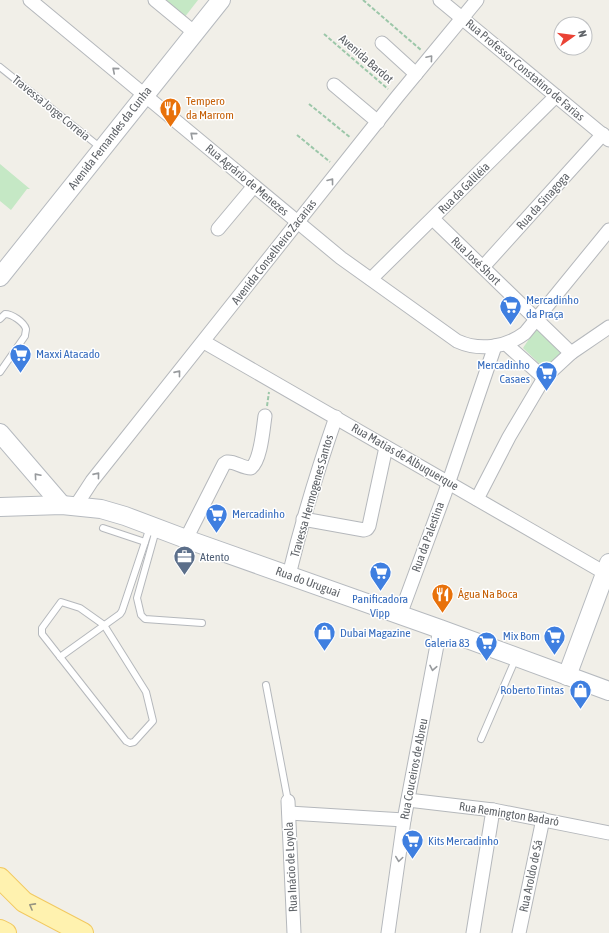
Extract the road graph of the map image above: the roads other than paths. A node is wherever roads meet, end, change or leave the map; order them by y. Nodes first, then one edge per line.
1 (30, 0) edge
2 (156, 0) edge
3 (221, 0) edge
4 (440, 0) edge
5 (477, 0) edge
6 (462, 18) junction
7 (195, 33) junction
8 (382, 43) dead end
9 (0, 67) edge
10 (416, 74) junction
11 (334, 85) dead end
12 (145, 95) junction
13 (556, 96) junction
14 (378, 122) junction
15 (606, 137) edge
16 (102, 150) junction
17 (254, 186) junction
18 (433, 218) junction
19 (298, 223) junction
20 (218, 229) dead end
21 (609, 230) edge
22 (483, 267) junction
23 (0, 277) edge
24 (371, 279) junction
25 (0, 319) edge
26 (536, 320) junction
27 (609, 327) edge
28 (204, 342) junction
29 (500, 345) junction
30 (571, 354) junction
31 (0, 372) edge
32 (544, 378) junction
33 (265, 416) road end
34 (336, 417) junction
35 (0, 433) edge
36 (386, 447) junction
37 (448, 483) junction
38 (477, 499) junction
39 (68, 506) junction
40 (0, 507) edge
41 (303, 519) junction
42 (103, 528) dead end
43 (151, 531) junction
44 (186, 539) junction
45 (290, 575) junction
46 (606, 577) edge
47 (400, 615) junction
48 (202, 623) dead end
49 (104, 625) junction
50 (440, 629) junction
51 (60, 657) junction
52 (516, 657) junction
53 (567, 676) junction
54 (266, 685) dead end
55 (609, 691) edge
56 (481, 739) dead end
57 (408, 800) junction
58 (288, 807) junction
59 (493, 810) junction
60 (543, 819) junction
61 (404, 820) junction
62 (609, 833) edge
63 (0, 878) edge
64 (0, 930) edge
65 (67, 930) edge
66 (6, 933) edge
67 (294, 933) edge
68 (388, 933) edge
69 (473, 933) edge
70 (519, 933) edge

12 -> 1 street, Rua Agrário de Menezes
2 - 7 street
3 - 7 street, Avenida Fernandes da Cunha
4 - 6 street, Rua Professor Constatino de Farias
5 - 6 street, Avenida Conselheiro Zacarias
10 -> 6 street, Avenida Conselheiro Zacarias
6 - 13 street, Rua Professor Constatino de Farias
7 - 12 street, Avenida Fernandes da Cunha
8 - 10 street
9 - 16 lane, Travessa Jorge Correia
10 - 14 street, Avenida Conselheiro Zacarias
11 - 14 street
12 - 16 street, Avenida Fernandes da Cunha
17 -> 12 street, Rua Agrário de Menezes
13 - 15 street, Rua Professor Constatino de Farias
13 - 18 street, Rua da Galiléia
19 -> 14 street, Avenida Conselheiro Zacarias
15 - 22 street, Rua da Sinagoga
16 - 23 street, Avenida Fernandes da Cunha
17 - 19 street, Rua Agrário de Menezes
17 - 20 street
18 - 22 street, Rua José Short
18 - 24 street, Rua da Galiléia
19 - 24 street, Rua Agrário de Menezes
19 - 28 street, Avenida Conselheiro Zacarias
21 - 26 street
22 - 26 street, Rua José Short
24 - 29 street, Rua Agrário de Menezes
25 - 31 lane
26 - 29 street, Rua Agrário de Menezes
26 - 30 street, Rua José Short
27 - 30 street
28 - 34 street, Rua Matias de Albuquerque
39 -> 28 street, Avenida Conselheiro Zacarias
29 - 32 street
29 - 37 street, Rua da Palestina
30 - 32 street
32 - 38 street
33 - 44 street
34 - 36 street, Rua Matias de Albuquerque
34 - 41 street, Travessa Hermogenes Santos
39 -> 35 street
36 - 37 street, Rua Matias de Albuquerque
36 - 41 street
37 - 38 street, Rua Matias de Albuquerque
37 - 47 street, Rua da Palestina
38 - 46 street, Rua Matias de Albuquerque
39 - 40 street, Rua do Uruguai
39 - 43 street, Rua do Uruguai
41 - 45 street, Travessa Hermogenes Santos
42 - 43 lane
43 - 44 street, Rua do Uruguai
43 - 48 lane
43 - 49 lane
44 - 45 street, Rua do Uruguai
45 - 47 street, Rua do Uruguai
46 - 53 street
47 - 50 street, Rua do Uruguai
49 - 51 lane
49 - 51 lane
49 - 51 lane
50 - 52 street, Rua do Uruguai
50 -> 57 street, Rua Couceiros de Abreu
52 - 53 street, Rua do Uruguai
52 - 56 lane
53 - 55 street, Rua do Uruguai
54 - 58 lane
57 - 59 street, Rua Remington Badaró
57 - 61 street, Rua Couceiros de Abreu
58 - 61 street
58 - 67 street, Rua Inácio de Loyola
59 - 60 street, Rua Remington Badaró
59 - 69 street
60 - 62 street, Rua Remington Badaró
60 - 70 street, Rua Aroldo de Sá
61 -> 68 street, Rua Couceiros de Abreu
65 -> 63 main road
64 - 66 main road

